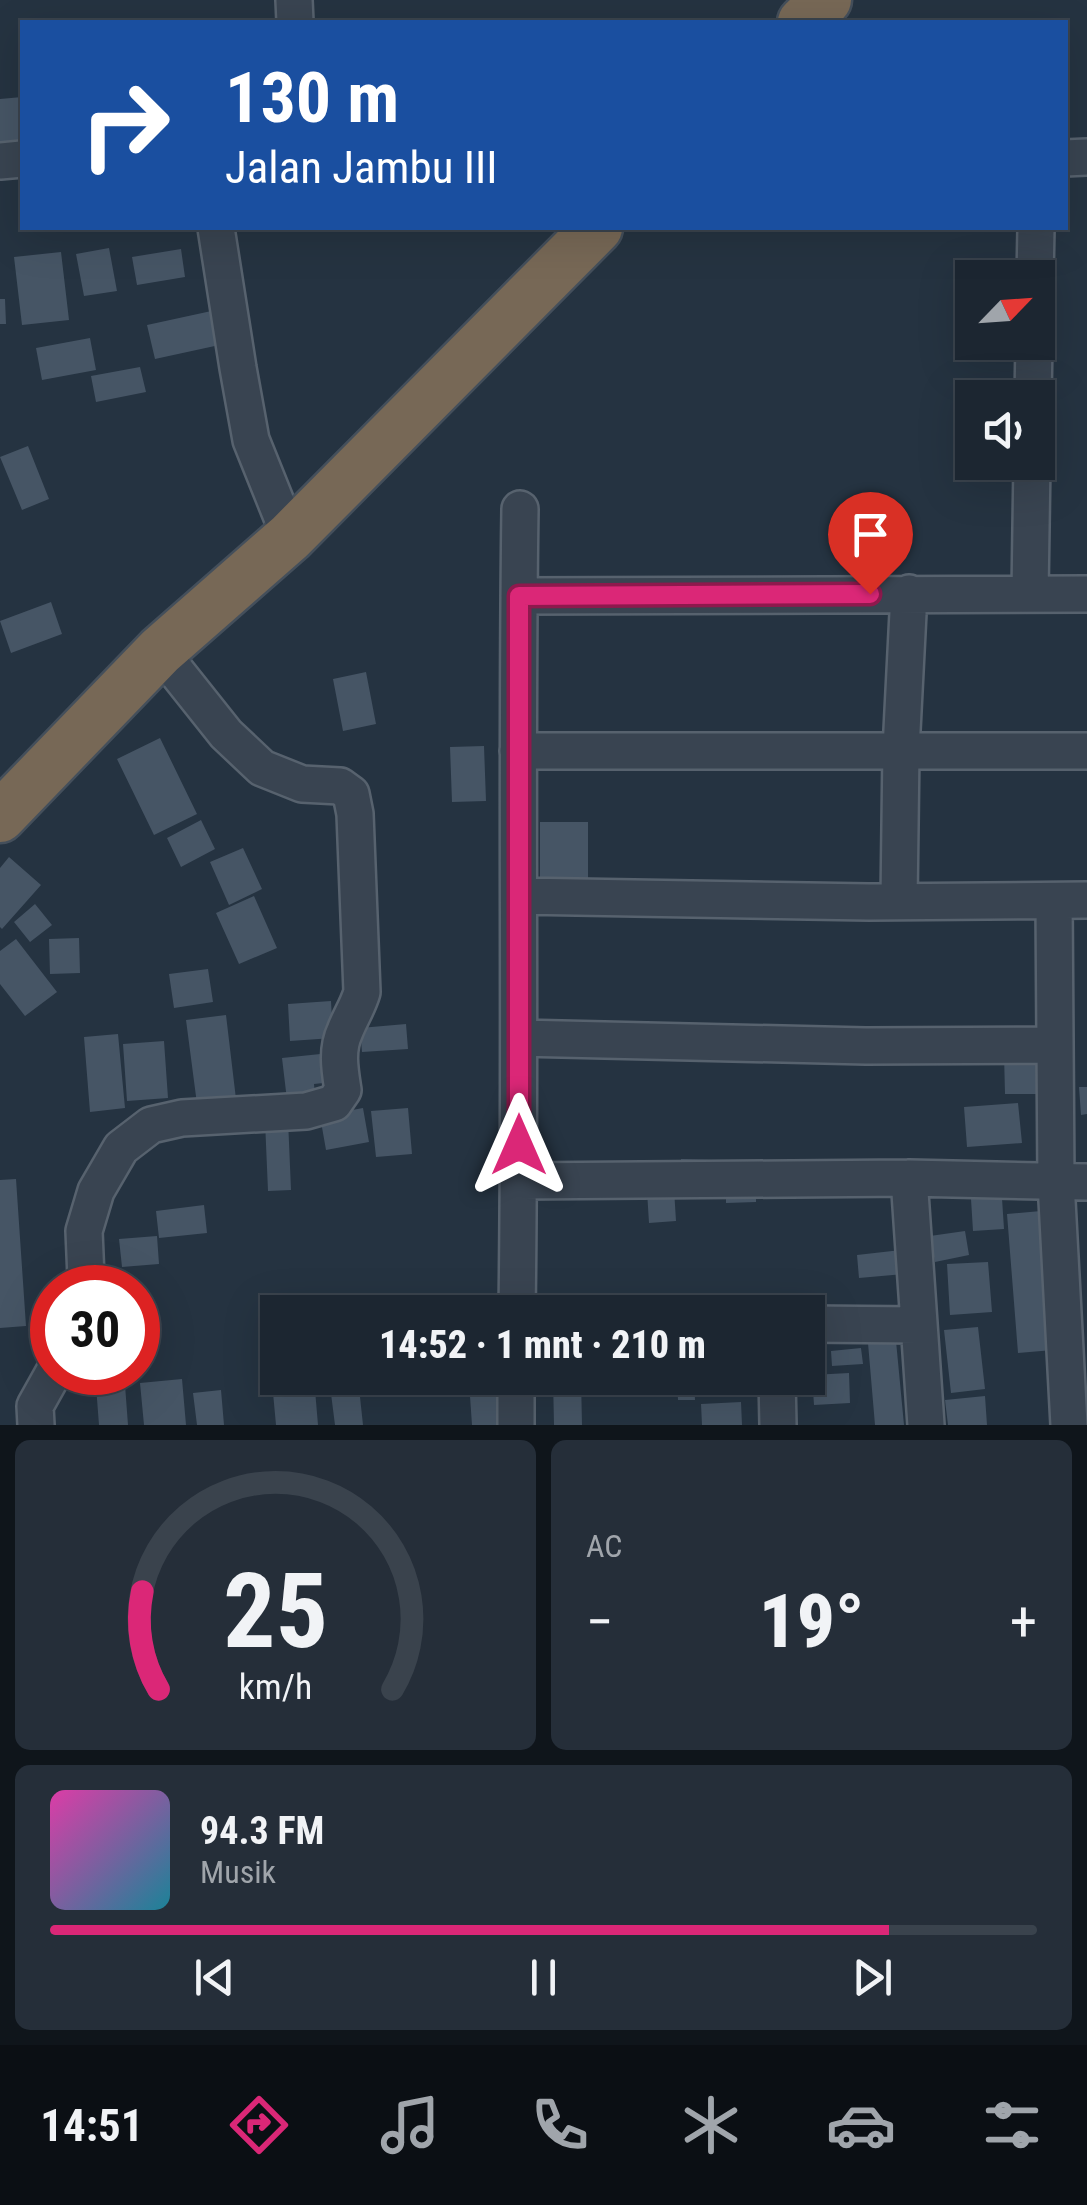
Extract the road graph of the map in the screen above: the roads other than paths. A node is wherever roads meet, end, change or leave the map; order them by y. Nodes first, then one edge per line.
1 (826, 0) edge
2 (805, 20) edge
3 (216, 230) edge
4 (595, 230) edge
5 (1036, 230) edge
6 (1035, 260) edge
7 (1032, 480) edge
8 (520, 509) dead end
9 (290, 536) junction
10 (909, 593) junction
11 (1030, 593) junction
12 (1087, 594) edge
13 (519, 596) junction
14 (160, 651) junction
15 (902, 750) junction
16 (1087, 750) edge
17 (518, 751) junction
18 (0, 817) edge
19 (519, 896) junction
20 (1070, 900) edge
21 (898, 901) junction
22 (519, 1038) junction
23 (1054, 1045) junction
24 (909, 1178) junction
25 (519, 1181) junction
26 (1072, 1182) edge
27 (85, 1265) edge
28 (516, 1295) edge
29 (825, 1324) edge
30 (918, 1325) junction
31 (40, 1395) edge
32 (516, 1395) edge
33 (777, 1395) edge
34 (36, 1425) edge
35 (516, 1425) edge
36 (778, 1425) edge
37 (926, 1425) edge
38 (1069, 1425) edge

1 - 2 highway
3 - 9 street
4 - 9 highway
5 - 6 street
7 - 11 street
8 - 13 street
9 - 14 highway
10 - 11 street
10 - 13 street
10 - 15 street
11 - 12 street
13 - 17 street
14 - 18 highway
14 - 27 street
15 - 16 street
15 - 17 street
15 - 21 street
17 - 19 street
19 - 21 street
19 - 22 street
20 - 21 street
20 - 23 street
22 - 23 street
22 - 25 street
23 - 26 street
24 - 25 street
24 - 26 street
24 - 30 street
25 - 28 street
26 - 38 street
29 - 30 street
30 - 37 street
31 - 34 street
32 - 35 street
33 - 36 street

